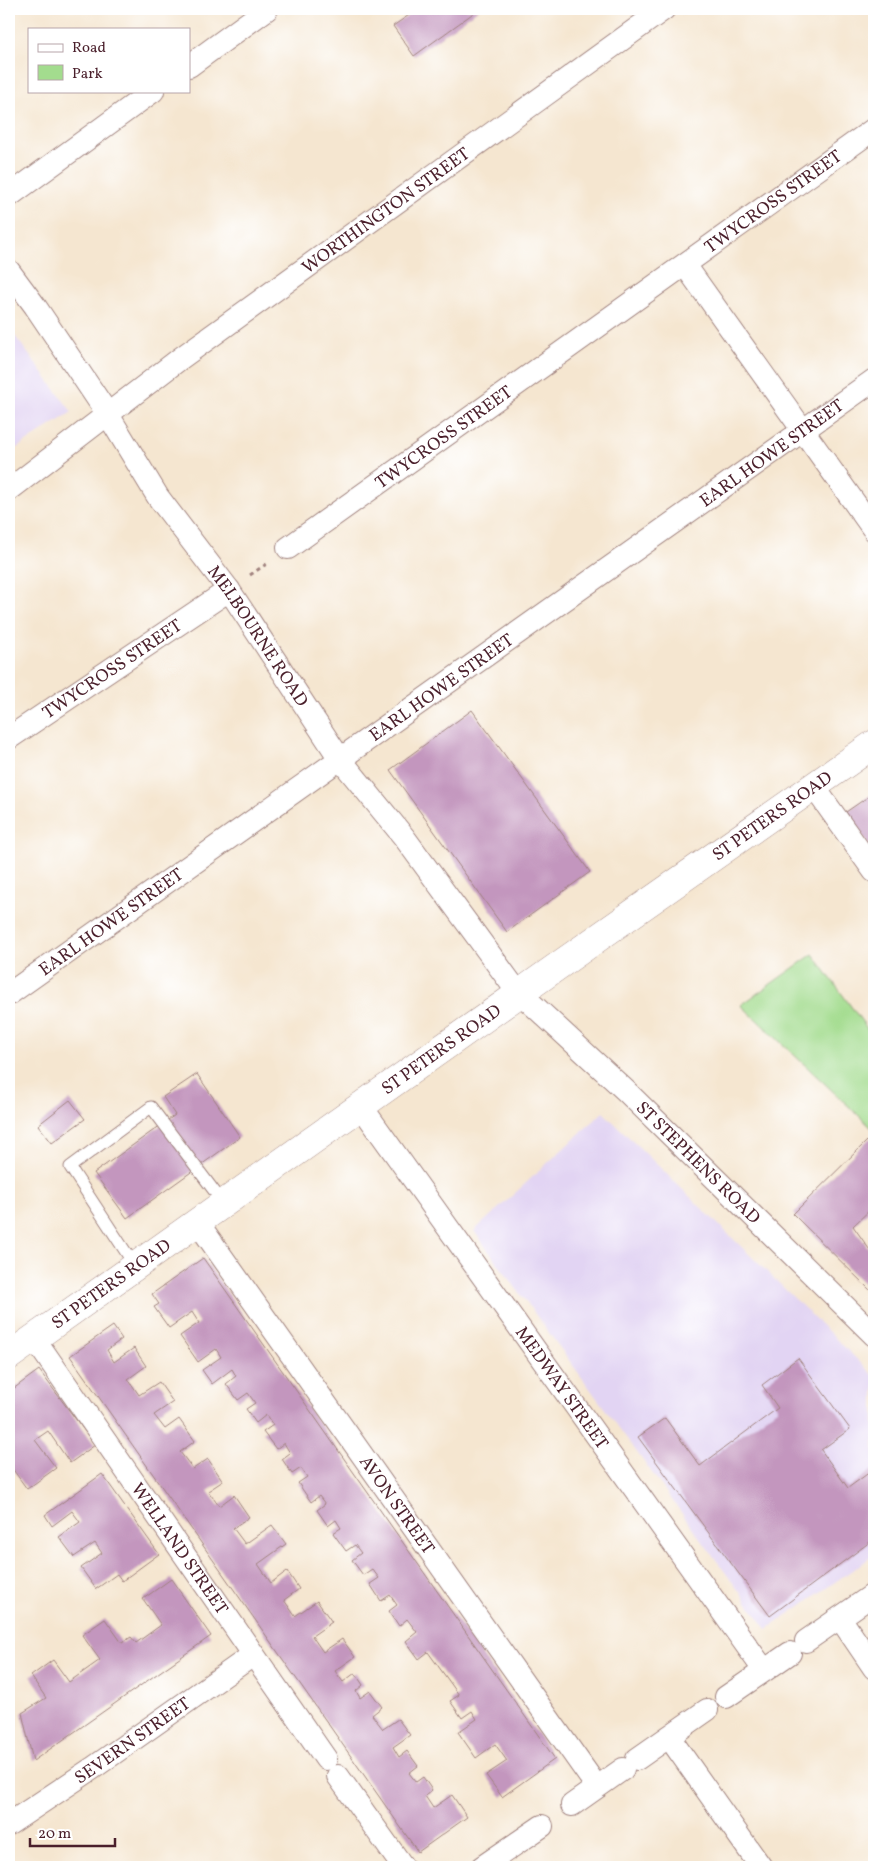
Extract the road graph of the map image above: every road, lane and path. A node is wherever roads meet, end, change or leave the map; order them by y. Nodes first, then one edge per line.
1 (267, 9) edge
2 (664, 9) edge
3 (190, 65) edge
4 (152, 92) edge
5 (874, 129) edge
6 (9, 196) edge
7 (685, 265) junction
8 (9, 271) edge
9 (874, 380) edge
10 (107, 413) junction
11 (802, 431) junction
12 (9, 490) edge
13 (874, 530) edge
14 (288, 548) joint
15 (230, 590) junction
16 (9, 738) edge
17 (874, 744) edge
18 (340, 759) junction
19 (814, 786) junction
20 (874, 870) edge
21 (9, 994) edge
22 (519, 994) junction
23 (361, 1106) junction
24 (224, 1204) junction
25 (198, 1223) junction
26 (135, 1266) junction
27 (874, 1334) edge
28 (34, 1338) junction
29 (9, 1356) edge
30 (874, 1594) edge
31 (840, 1618) junction
32 (253, 1655) junction
33 (874, 1668) edge
34 (764, 1670) junction
35 (726, 1697) dead end
36 (707, 1710) dead end
37 (669, 1737) junction
38 (597, 1787) junction
39 (572, 1805) dead end
40 (9, 1824) edge
41 (542, 1826) dead end
42 (492, 1864) edge
43 (403, 1867) edge
44 (761, 1867) edge

1 - 3 street
2 - 10 street, WORTHINGTON STREET
4 - 6 street
5 - 7 street, TWYCROSS STREET
7 - 11 street
7 - 14 street, TWYCROSS STREET
8 - 10 street, MELBOURNE ROAD
9 - 11 street, EARL HOWE STREET
10 - 12 street, WORTHINGTON STREET
10 - 15 street, MELBOURNE ROAD
11 - 13 street
11 - 18 street, EARL HOWE STREET
14 - 15 path
15 - 16 street, TWYCROSS STREET
15 - 18 street, MELBOURNE ROAD
17 - 19 street, ST PETERS ROAD
18 - 21 street, EARL HOWE STREET
18 - 22 street, MELBOURNE ROAD
19 - 20 street
19 - 22 street, ST PETERS ROAD
22 - 23 street, ST PETERS ROAD
22 - 27 street, ST STEPHENS ROAD
23 - 24 street, ST PETERS ROAD
23 - 34 street, MEDWAY STREET
24 - 25 street, ST PETERS ROAD
24 - 26 lane
25 - 26 street, ST PETERS ROAD
25 - 38 street, AVON STREET
26 - 28 street, ST PETERS ROAD
28 - 29 street, ST PETERS ROAD
28 - 32 street, WELLAND STREET
30 - 31 street
31 - 33 street
31 - 34 street
32 - 40 street, SEVERN STREET
32 - 43 street, WELLAND STREET
34 - 35 street
36 - 37 street
37 - 38 street
37 - 44 street
38 - 39 street
41 - 42 street

